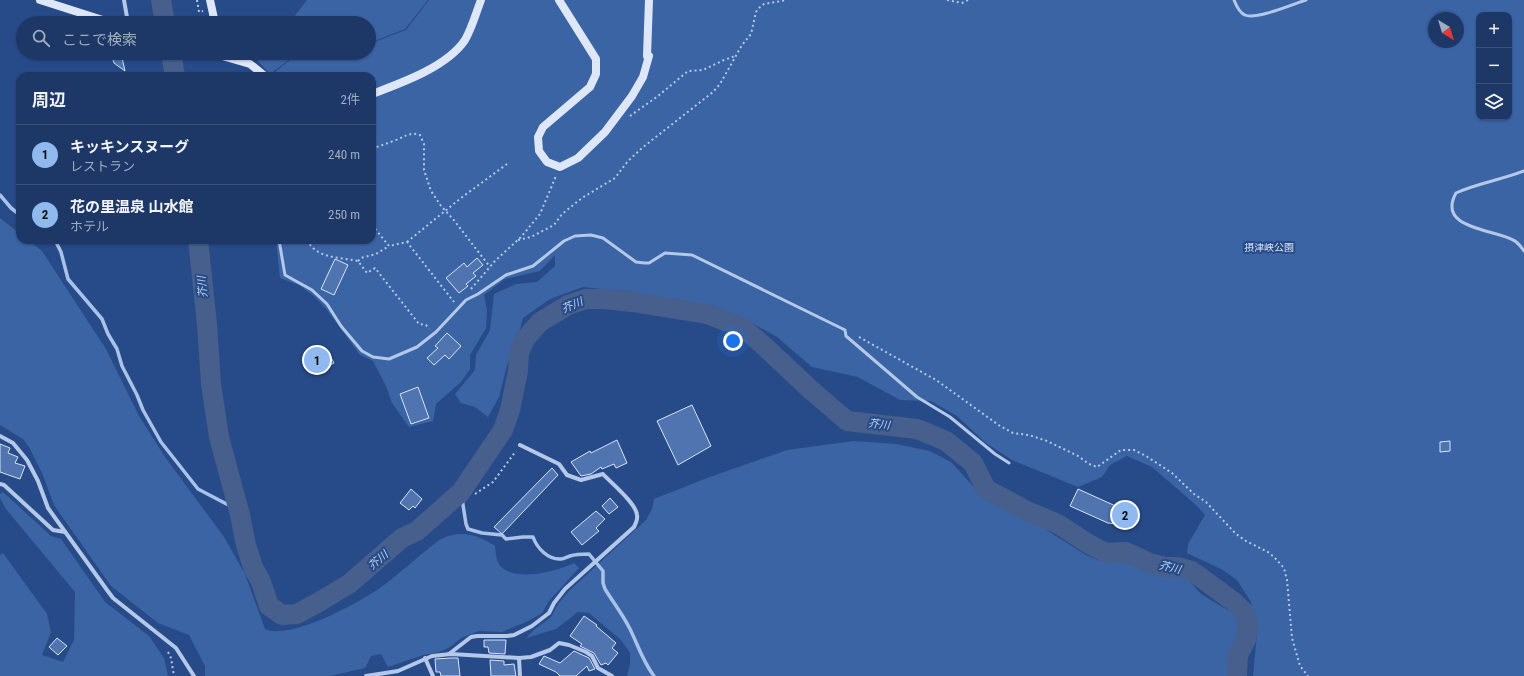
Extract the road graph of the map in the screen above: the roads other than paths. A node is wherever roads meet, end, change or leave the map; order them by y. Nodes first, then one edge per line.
1 (40, 0) edge
2 (124, 0) edge
3 (210, 0) edge
4 (481, 0) edge
5 (559, 0) edge
6 (650, 0) edge
7 (1234, 0) edge
8 (1306, 0) edge
9 (90, 16) edge
10 (127, 16) edge
11 (213, 16) edge
12 (238, 60) edge
13 (260, 72) edge
14 (376, 92) edge
15 (1524, 171) edge
16 (280, 244) edge
17 (1524, 251) edge
18 (0, 436) edge
19 (520, 445) road end
20 (1009, 463) dead end
21 (0, 484) edge
22 (65, 532) junction
23 (449, 654) junction
24 (425, 658) junction
25 (519, 658) junction
26 (194, 676) edge
27 (366, 676) edge
28 (433, 676) edge
29 (520, 676) edge
30 (612, 676) edge

1 - 9 street
2 - 10 street
3 - 11 street
4 - 14 street
5 - 6 street
7 - 8 lane
12 - 13 street
15 - 17 lane
16 - 20 lane
18 - 22 street
19 - 23 street
21 - 22 street
22 - 26 street
23 - 24 street
23 - 25 street
24 - 27 street
24 - 28 street
25 - 29 street
25 - 30 street

